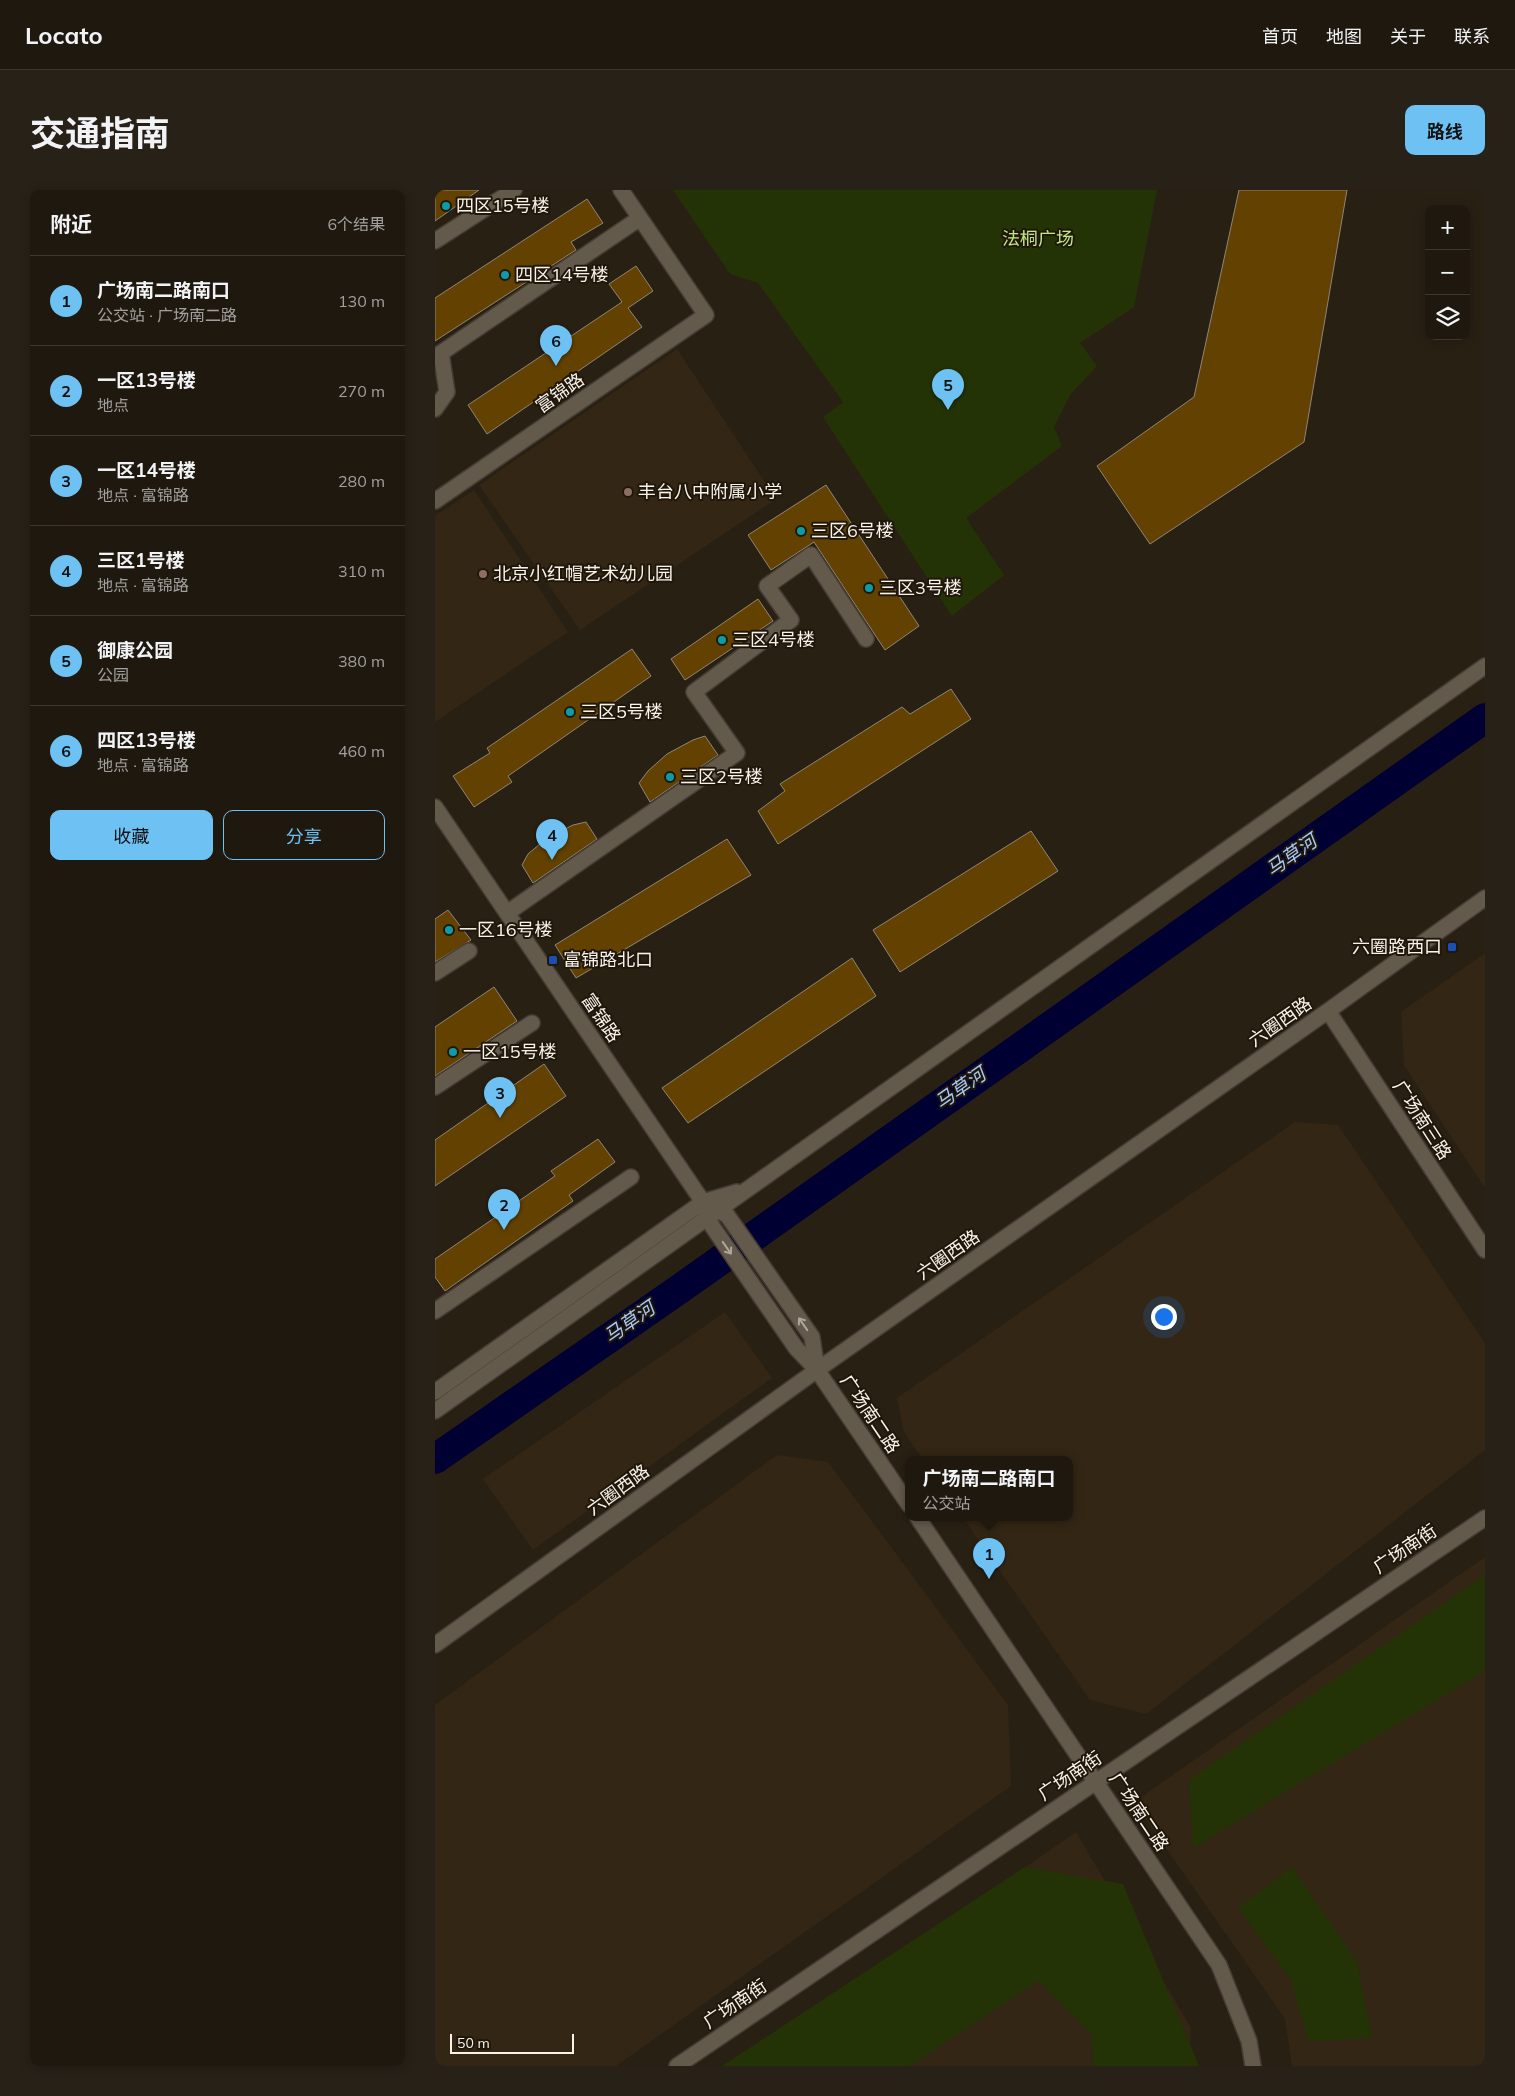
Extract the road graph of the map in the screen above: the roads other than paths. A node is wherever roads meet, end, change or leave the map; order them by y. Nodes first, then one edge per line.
1 (514, 190) edge
2 (621, 190) edge
3 (640, 218) junction
4 (435, 241) edge
5 (435, 408) edge
6 (435, 502) edge
7 (866, 639) dead end
8 (1485, 666) edge
9 (435, 807) edge
10 (440, 826) edge
11 (1485, 898) edge
12 (507, 913) junction
13 (469, 951) dead end
14 (435, 973) edge
15 (1327, 1012) junction
16 (532, 1023) dead end
17 (435, 1087) edge
18 (631, 1177) dead end
19 (748, 1189) junction
20 (703, 1202) junction
21 (716, 1217) junction
22 (1485, 1250) edge
23 (435, 1311) edge
24 (817, 1370) junction
25 (435, 1392) edge
26 (435, 1411) edge
27 (905, 1499) edge
28 (1485, 1518) edge
29 (920, 1521) edge
30 (435, 1645) edge
31 (1096, 1781) junction
32 (677, 2066) edge
33 (1253, 2066) edge

1 - 4 street
2 - 3 street
3 - 5 street
3 - 6 street, 富锦路
7 - 12 street
8 - 19 street
9 - 10 street, 富锦路
10 - 12 street, 富锦路
11 - 15 street, 六圈西路
12 - 20 street, 富锦路
13 - 14 street
15 - 22 street, 广场南三路
15 - 24 street, 六圈西路
16 - 17 street
18 - 23 street
19 - 20 street
19 - 21 street
20 - 21 street, 富锦路
20 - 25 street
21 -> 24 street, 富锦路
24 -> 21 street, 富锦路
21 - 26 street
24 - 27 street, 广场南二路
24 - 30 street, 六圈西路
28 - 31 street, 广场南街
29 - 31 street, 广场南二路
31 - 32 street, 广场南街
31 - 33 street, 广场南二路

